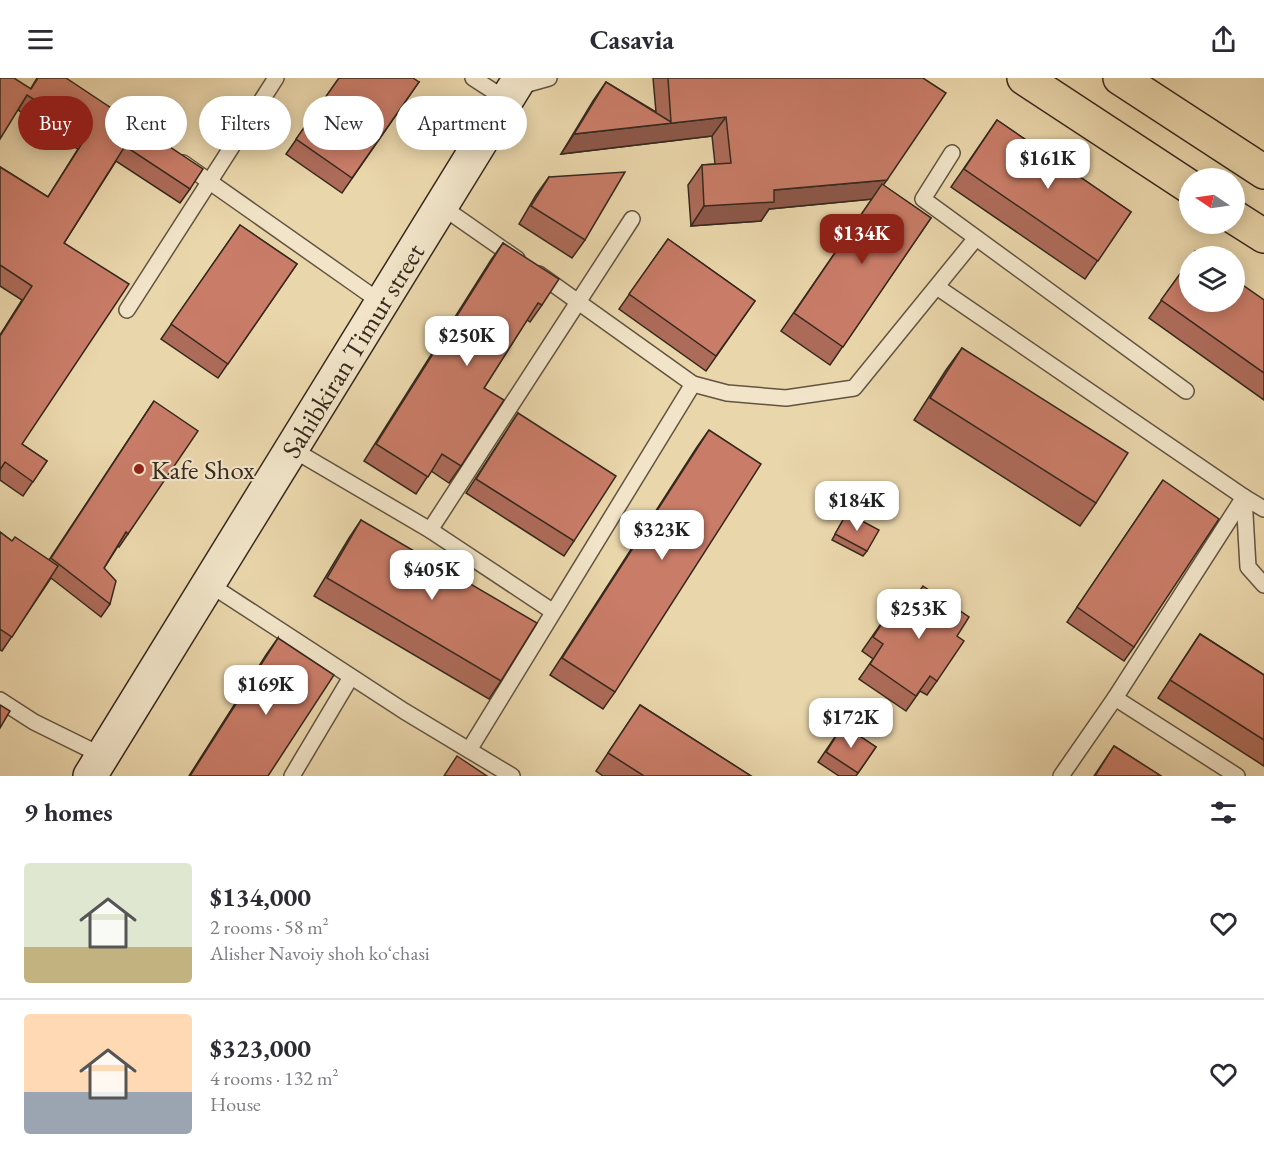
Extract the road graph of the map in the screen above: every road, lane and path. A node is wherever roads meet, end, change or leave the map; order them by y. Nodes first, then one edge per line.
1 (276, 78) edge
2 (473, 78) edge
3 (549, 78) edge
4 (1024, 78) edge
5 (1120, 78) edge
6 (514, 88) edge
7 (168, 152) edge
8 (952, 153) dead end
9 (1264, 172) edge
10 (1179, 180) edge
11 (210, 182) junction
12 (441, 206) junction
13 (632, 219) dead end
14 (1245, 224) edge
15 (1264, 236) edge
16 (976, 238) junction
17 (937, 287) junction
18 (382, 303) junction
19 (580, 303) junction
20 (127, 310) edge
21 (693, 384) junction
22 (1186, 391) dead end
23 (292, 449) junction
24 (1244, 497) junction
25 (1264, 509) edge
26 (430, 530) junction
27 (209, 584) junction
28 (1264, 585) edge
29 (552, 611) junction
30 (351, 677) junction
31 (1115, 698) junction
32 (0, 700) edge
33 (469, 750) junction
34 (97, 766) edge
35 (292, 776) edge
36 (512, 776) edge
37 (1061, 776) edge
38 (1238, 776) edge

1 - 11 lane
2 - 6 lane
3 - 6 lane
4 - 10 main road
5 - 9 main road
6 - 12 main road, Sahibkiran Timur street
7 - 11 lane
8 - 16 lane
11 - 18 lane
11 - 20 lane
12 - 18 main road, Sahibkiran Timur street
12 - 19 lane
13 - 19 lane
14 - 15 main road
16 - 17 lane
16 - 22 lane
17 - 21 lane
17 - 24 lane
18 - 23 main road, Sahibkiran Timur street
19 - 21 lane
19 - 26 lane
21 - 29 lane
23 - 26 lane
23 - 27 main road, Sahibkiran Timur street
24 - 25 lane
24 - 28 lane
24 - 31 lane
26 - 29 lane
27 - 30 lane
27 - 34 main road, Sahibkiran Timur street
29 - 33 lane
30 - 33 lane
30 - 35 lane
31 - 37 lane
31 - 38 lane
32 - 34 lane
33 - 36 lane

